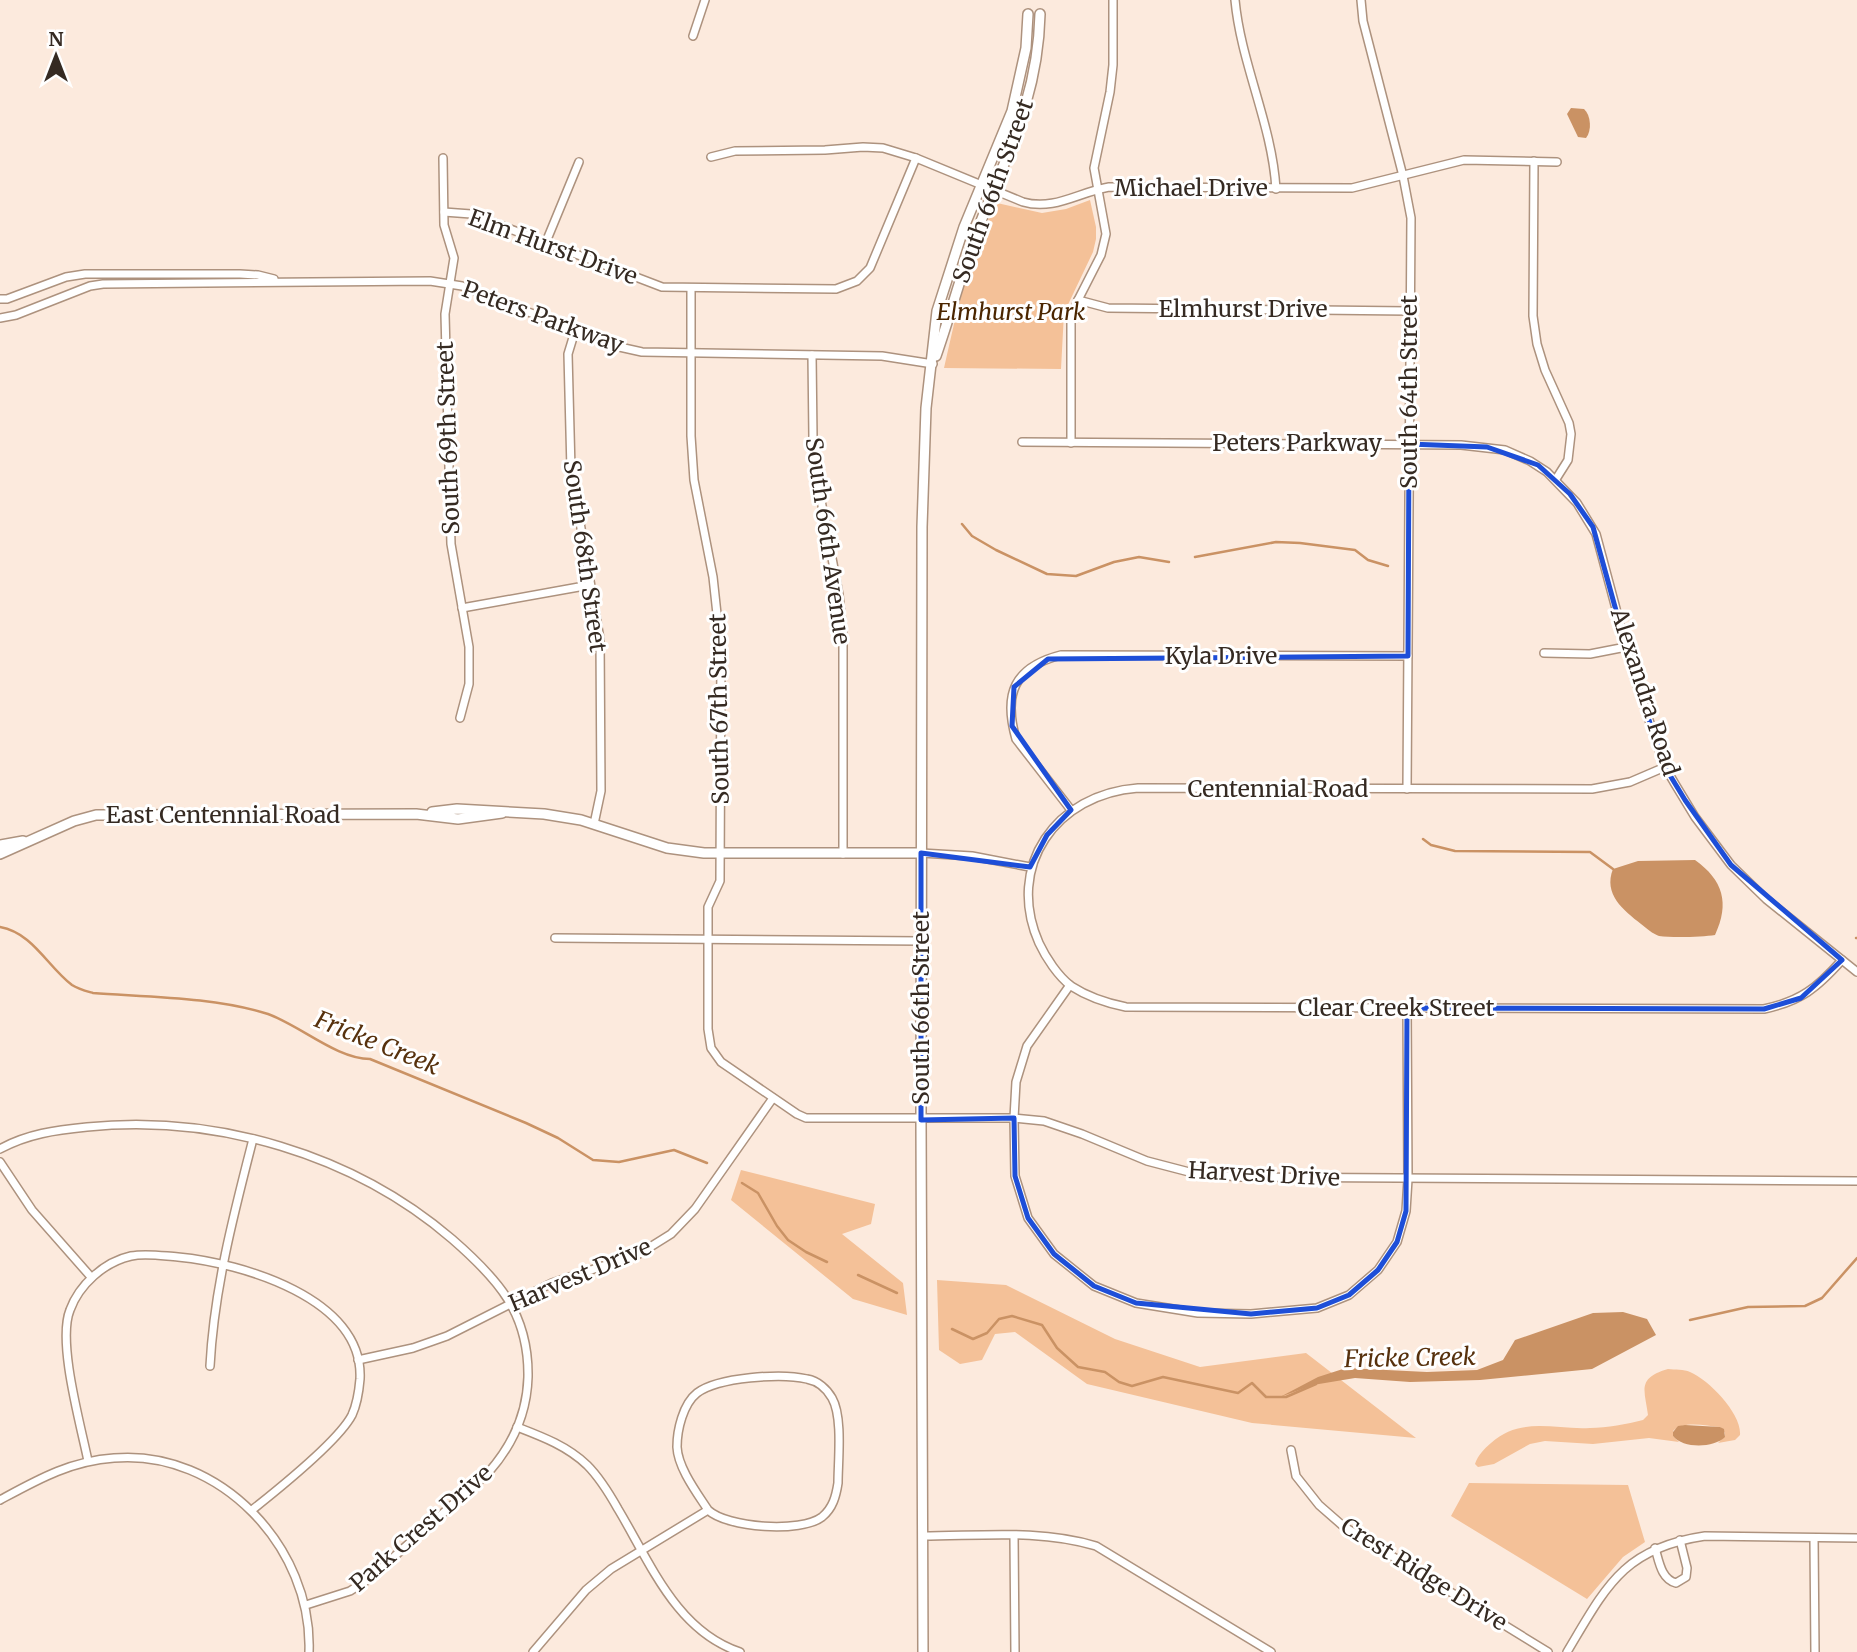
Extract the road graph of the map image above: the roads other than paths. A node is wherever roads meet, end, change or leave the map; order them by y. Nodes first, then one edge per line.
1 (705, 0) edge
2 (1113, 0) edge
3 (1235, 0) edge
4 (1361, 0) edge
5 (1028, 14) dead end
6 (1040, 14) dead end
7 (692, 36) dead end
8 (711, 157) dead end
9 (443, 158) dead end
10 (916, 158) junction
11 (1534, 161) junction
12 (579, 162) dead end
13 (1557, 162) dead end
14 (1403, 176) junction
15 (982, 186) junction
16 (1097, 189) junction
17 (1276, 189) junction
18 (993, 190) junction
19 (444, 212) junction
20 (546, 242) junction
21 (278, 281) junction
22 (450, 283) junction
23 (691, 288) junction
24 (0, 299) edge
25 (1078, 300) junction
26 (1409, 311) junction
27 (0, 318) edge
28 (575, 331) junction
29 (691, 354) junction
30 (812, 355) junction
31 (933, 365) junction
32 (1022, 442) dead end
33 (1071, 443) junction
34 (1409, 444) junction
35 (1556, 479) junction
36 (590, 585) junction
37 (462, 608) junction
38 (1626, 647) junction
39 (1544, 653) dead end
40 (1408, 656) junction
41 (460, 718) dead end
42 (1665, 767) junction
43 (1407, 789) junction
44 (1071, 810) junction
45 (594, 824) junction
46 (35, 838) junction
47 (0, 845) edge
48 (720, 853) junction
49 (921, 853) junction
50 (0, 854) edge
51 (843, 854) junction
52 (1030, 867) junction
53 (555, 938) dead end
54 (708, 940) junction
55 (921, 941) junction
56 (1842, 960) junction
57 (1857, 972) edge
58 (1070, 985) junction
59 (1407, 1008) junction
60 (773, 1098) junction
61 (1014, 1118) junction
62 (921, 1120) junction
63 (253, 1139) junction
64 (0, 1149) edge
65 (0, 1162) edge
66 (1408, 1179) junction
67 (1857, 1181) edge
68 (223, 1263) junction
69 (91, 1277) junction
70 (512, 1304) junction
71 (358, 1360) junction
72 (209, 1366) dead end
73 (517, 1427) junction
74 (1291, 1450) dead end
75 (88, 1461) junction
76 (0, 1500) edge
77 (252, 1510) junction
78 (708, 1510) junction
79 (923, 1536) junction
80 (1014, 1536) junction
81 (1814, 1538) junction
82 (1857, 1538) edge
83 (1680, 1540) junction
84 (1655, 1548) junction
85 (642, 1549) junction
86 (306, 1605) junction
87 (718, 1644) junction
88 (309, 1652) edge
89 (533, 1652) edge
90 (714, 1652) edge
91 (740, 1652) edge
92 (923, 1652) edge
93 (1015, 1652) edge
94 (1271, 1652) edge
95 (1548, 1652) edge
96 (1567, 1652) edge
97 (1815, 1652) edge

1 - 7 street
2 - 16 street
3 - 17 street
4 - 14 street, South 64th Street
5 - 15 street, South 66th Street
6 - 18 street, South 66th Street
8 - 10 street, Michael Drive
9 - 19 street, South 69th Street
10 - 15 street, Michael Drive
10 - 23 street
11 - 13 street, Michael Drive
11 - 14 street, Michael Drive
11 - 35 street
12 - 20 street
14 - 17 street, Michael Drive
14 - 26 street, South 64th Street
15 - 18 street, Michael Drive
15 - 31 street, South 66th Street
16 - 17 street, Michael Drive
16 - 18 street, Michael Drive
16 - 25 street
18 - 31 street, South 66th Street
19 - 20 street, Elm Hurst Drive
19 - 22 street, South 69th Street
20 - 23 street, Elm Hurst Drive
21 - 22 street, Peters Parkway
21 - 24 street
21 - 27 street
22 - 28 street, Peters Parkway
22 - 37 street, South 69th Street
23 - 29 street, South 67th Street
25 - 26 street, Elmhurst Drive
25 - 33 street
26 - 34 street, South 64th Street
28 - 29 street, Peters Parkway
28 - 36 street, South 68th Street
29 - 30 street, Peters Parkway
29 - 48 street, South 67th Street
30 - 31 street, Peters Parkway
30 - 51 street, South 66th Avenue
31 - 49 street, South 66th Street
32 - 33 street, Peters Parkway
33 - 34 street, Peters Parkway
34 - 35 street, Peters Parkway
34 - 40 street, South 64th Street
35 - 38 street, Alexandra Road
36 - 37 street
36 - 45 street, South 68th Street
37 - 41 street, South 69th Street
38 - 39 street
38 - 42 street, Alexandra Road
40 - 43 street, South 64th Street
40 - 44 street, Kyla Drive
42 - 43 street, Centennial Road
42 - 56 street, Alexandra Road
43 - 44 street, Centennial Road
44 - 52 street, Centennial Road
45 - 46 street, East Centennial Road
45 - 48 street, East Centennial Road
46 - 47 street, East Centennial Road
46 - 50 street, East Centennial Road
48 - 51 street, East Centennial Road
48 - 54 street, South 67th Street
49 - 51 street, East Centennial Road
49 - 52 street
49 - 55 street, South 66th Street
52 - 58 street, Clear Creek Street
53 - 54 street
54 - 55 street
54 - 60 street, South 67th Street
55 - 62 street, South 66th Street
56 - 57 street, Alexandra Road
56 - 59 street, Clear Creek Street
58 - 59 street, Clear Creek Street
58 - 61 street
59 - 66 street
60 - 62 street, Harvest Drive
60 - 70 street, Harvest Drive
61 - 62 street, Harvest Drive
61 - 66 street, Harvest Drive
61 - 66 street
62 - 79 street, South 66th Street
63 - 64 street, Park Crest Drive
63 - 68 street
63 - 70 street, Park Crest Drive
65 - 69 street
66 - 67 street, Harvest Drive
68 - 69 street
68 - 71 street
68 - 72 street
69 - 75 street
70 - 71 street, Harvest Drive
70 - 73 street, Park Crest Drive
71 - 77 street
73 - 85 street
73 - 86 street, Park Crest Drive
74 - 95 street, Crest Ridge Drive
75 - 76 street
75 - 77 street
77 - 86 street
78 - 78 street
78 - 85 street
79 - 80 street
79 - 92 street, South 66th Street
80 - 93 street
80 - 94 street
81 - 82 street
81 - 83 street
81 - 97 street
83 - 84 street
83 - 84 street
84 - 96 street
85 - 87 street
85 - 89 street
86 - 88 street
87 - 90 street
87 - 91 street

